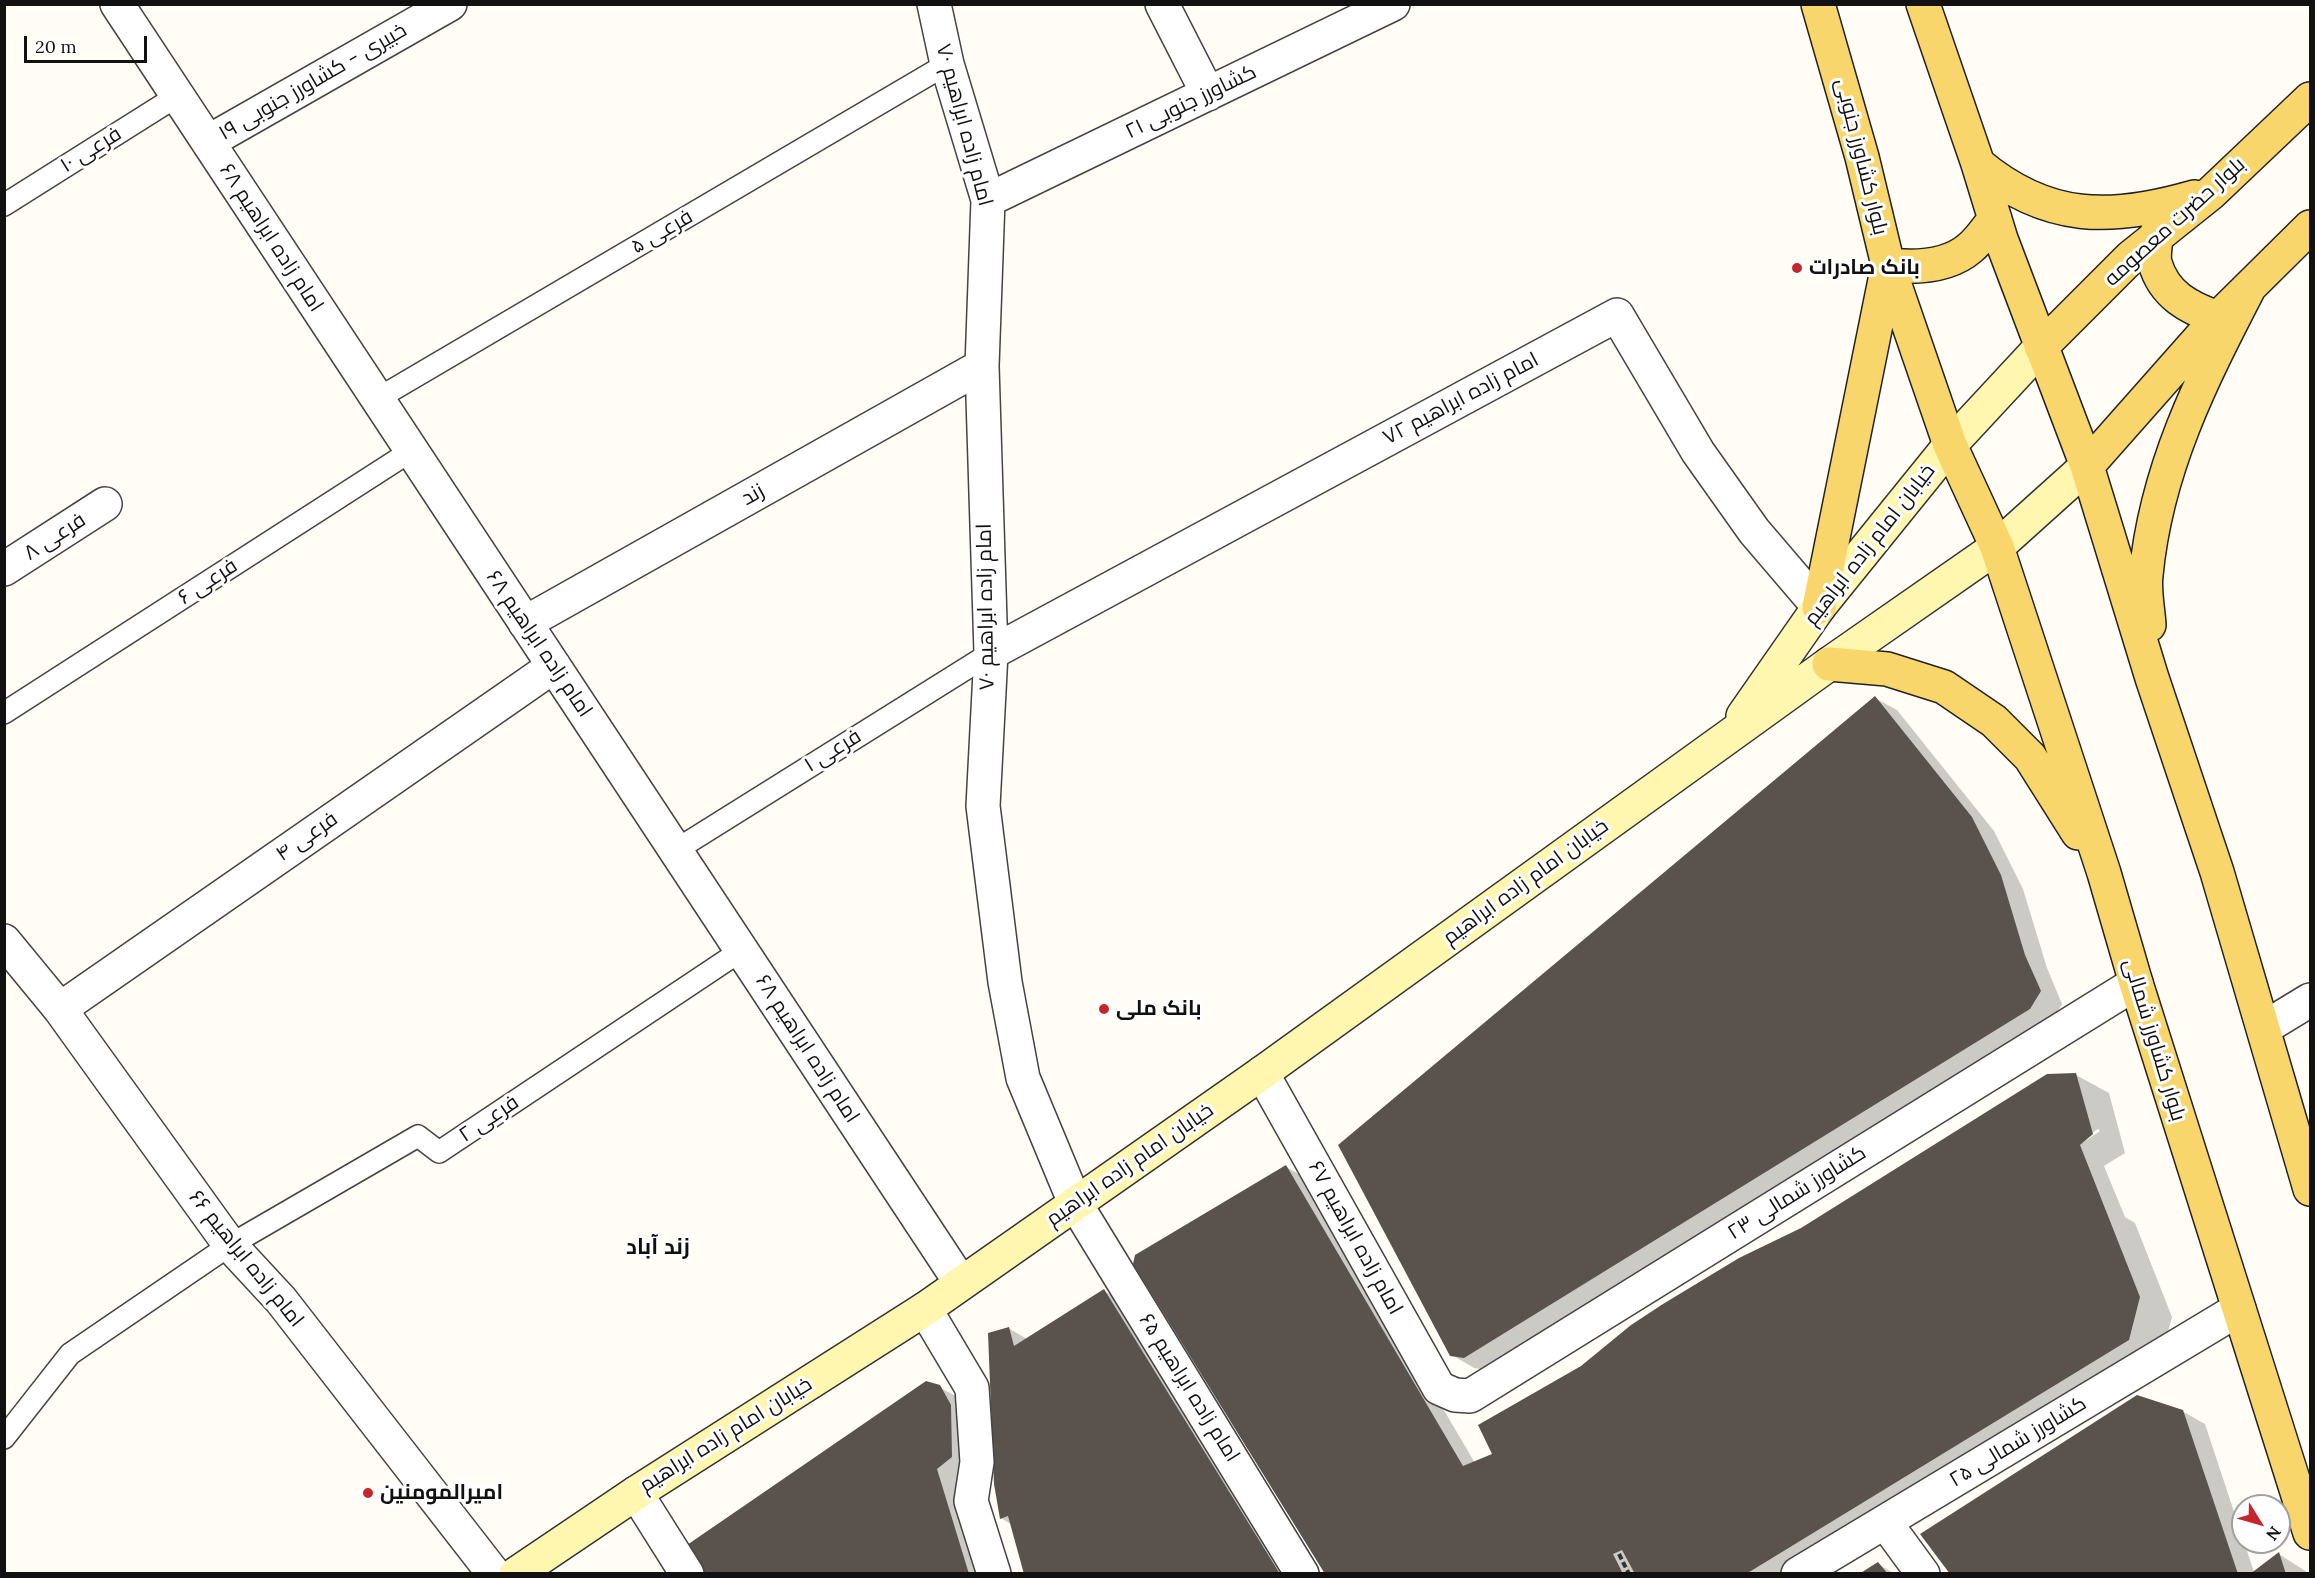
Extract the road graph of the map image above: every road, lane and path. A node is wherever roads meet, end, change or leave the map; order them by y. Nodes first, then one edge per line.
1 (117, 4) edge
2 (450, 4) edge
3 (934, 4) edge
4 (1162, 4) edge
5 (1818, 4) edge
6 (1923, 4) edge
7 (1392, 5) edge
8 (947, 64) junction
9 (1208, 93) junction
10 (177, 96) junction
11 (2310, 99) edge
12 (208, 142) junction
13 (1978, 164) junction
14 (2211, 193) junction
15 (988, 200) junction
16 (4, 205) edge
17 (1995, 219) junction
18 (2310, 226) edge
19 (2156, 235) junction
20 (1888, 265) junction
21 (2248, 288) junction
22 (2218, 318) junction
23 (2041, 347) junction
24 (982, 366) junction
25 (377, 399) junction
26 (1950, 445) junction
27 (411, 451) junction
28 (2087, 466) junction
29 (105, 504) dead end
30 (1997, 547) junction
31 (4, 569) edge
32 (1819, 607) junction
33 (525, 623) junction
34 (990, 653) junction
35 (1829, 664) junction
36 (554, 666) junction
37 (2152, 678) junction
38 (4, 713) edge
39 (1730, 735) junction
40 (676, 850) junction
41 (2104, 873) junction
42 (6, 947) edge
43 (742, 950) junction
44 (2136, 983) junction
45 (2310, 1000) edge
46 (60, 1009) junction
47 (2264, 1028) junction
48 (1262, 1072) junction
49 (2310, 1189) edge
50 (1075, 1203) junction
51 (230, 1245) junction
52 (961, 1283) junction
53 (926, 1309) junction
54 (2238, 1309) junction
55 (1455, 1395) joint
56 (4, 1438) edge
57 (636, 1493) junction
58 (1886, 1522) junction
59 (2310, 1533) edge
60 (1619, 1554) dead end
61 (494, 1574) edge
62 (516, 1574) edge
63 (687, 1574) edge
64 (994, 1574) edge
65 (1302, 1574) edge
66 (1629, 1574) edge
67 (1798, 1574) edge
68 (1923, 1574) edge

1 - 10 street, امام زاده ابراهیم ۶۸
2 - 12 street, خبیری - کشاورز جنوبی ۱۹
3 - 8 street, امام زاده ابراهیم ۷۰
4 - 9 street
5 - 20 main road, بلوار کشاورز جنوبی
6 - 13 main road
7 - 9 street, کشاورز جنوبی ۲۱
8 - 15 street, امام زاده ابراهیم ۷۰
8 - 25 lane, فرعی ۵
9 - 15 street, کشاورز جنوبی ۲۱
10 - 12 street, امام زاده ابراهیم ۶۸
10 - 16 lane, فرعی ۱۰
11 - 14 main road, بلوار حضرت معصومه
12 - 25 street, امام زاده ابراهیم ۶۸
13 - 14 main road
13 - 17 main road
14 - 19 main road, بلوار حضرت معصومه
15 - 24 street, امام زاده ابراهیم ۷۰
17 - 20 main road
17 - 23 main road
18 - 21 main road
19 - 22 main road
19 - 23 main road, بلوار حضرت معصومه
20 - 26 main road, بلوار کشاورز جنوبی
20 - 32 main road
21 - 22 main road
21 - 37 main road
22 - 28 main road
23 - 26 main road, خیابان امام زاده ابراهیم
23 - 28 main road
24 - 33 street, زند
24 - 34 street, امام زاده ابراهیم ۷۰
25 - 27 street, امام زاده ابراهیم ۶۸
26 - 30 main road, بلوار کشاورز جنوبی
26 - 32 main road, خیابان امام زاده ابراهیم
27 - 33 street, امام زاده ابراهیم ۶۸
27 - 38 lane, فرعی ۶
28 - 30 main road, خیابان امام زاده ابراهیم
28 - 37 main road
29 - 31 street, فرعی ۸
30 - 35 main road, خیابان امام زاده ابراهیم
30 - 41 main road, بلوار کشاورز شمالی
32 - 34 street, امام زاده ابراهیم ۷۲
32 - 39 main road, خیابان امام زاده ابراهیم
33 - 36 street, امام زاده ابراهیم ۶۸
34 - 40 lane, فرعی ۱
34 - 50 street, امام زاده ابراهیم ۷۰
35 - 39 main road, خیابان امام زاده ابراهیم
35 - 41 main road
36 - 40 street, امام زاده ابراهیم ۶۸
36 - 46 street, فرعی ۴
37 - 47 main road
39 - 48 main road, خیابان امام زاده ابراهیم
40 - 43 street, امام زاده ابراهیم ۶۸
41 - 44 main road, بلوار کشاورز شمالی
42 - 46 street, امام زاده ابراهیم ۶۶
43 - 51 lane, فرعی ۲
43 - 52 street, امام زاده ابراهیم ۶۸
44 - 54 main road, بلوار کشاورز شمالی
44 - 55 street, کشاورز شمالی ۲۳
45 - 47 street
46 - 51 street, امام زاده ابراهیم ۶۶
47 - 49 main road
48 - 50 main road, خیابان امام زاده ابراهیم
48 - 55 street, امام زاده ابراهیم ۶۷
50 - 52 main road, خیابان امام زاده ابراهیم
50 - 65 street, امام زاده ابراهیم ۶۵
51 - 56 lane
51 - 61 street, امام زاده ابراهیم ۶۶
52 - 53 main road, خیابان امام زاده ابراهیم
53 - 57 main road, خیابان امام زاده ابراهیم
53 - 64 street
54 - 58 street, کشاورز شمالی ۲۵
54 - 59 main road, بلوار کشاورز شمالی
57 - 62 main road, خیابان امام زاده ابراهیم
57 - 63 street
58 - 67 street, کشاورز شمالی ۲۵
58 - 68 street
60 - 66 path

